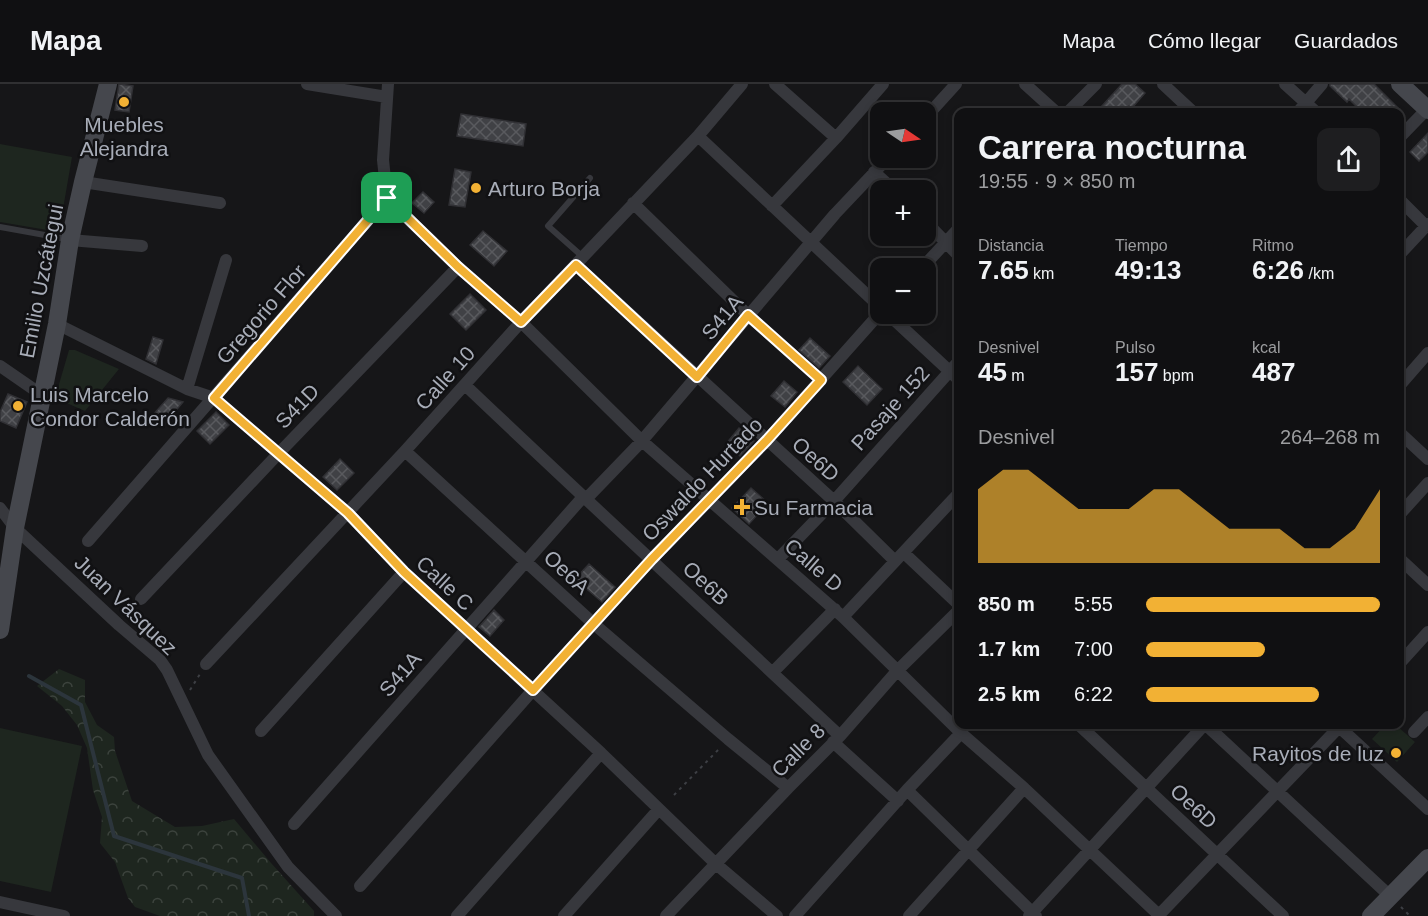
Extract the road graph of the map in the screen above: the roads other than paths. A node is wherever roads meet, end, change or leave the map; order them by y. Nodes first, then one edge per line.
1 (108, 84) edge
2 (307, 84) edge
3 (388, 84) edge
4 (742, 84) edge
5 (775, 84) edge
6 (884, 84) edge
7 (956, 84) edge
8 (1025, 84) edge
9 (1096, 84) edge
10 (1163, 84) edge
11 (1286, 84) edge
12 (1322, 84) edge
13 (1400, 84) edge
14 (387, 97) junction
15 (936, 106) edge
16 (1052, 108) edge
17 (1072, 108) edge
18 (1189, 108) edge
19 (1302, 108) edge
20 (1428, 109) edge
21 (1404, 133) edge
22 (698, 136) junction
23 (837, 138) junction
24 (878, 168) edge
25 (874, 172) junction
26 (590, 178) dead end
27 (883, 180) edge
28 (83, 182) junction
29 (387, 198) junction
30 (220, 203) dead end
31 (633, 203) junction
32 (1404, 204) edge
33 (772, 206) junction
34 (1427, 225) edge
35 (0, 227) edge
36 (936, 232) edge
37 (954, 233) edge
38 (70, 240) junction
39 (813, 242) junction
40 (946, 242) junction
41 (142, 246) dead end
42 (1404, 250) edge
43 (954, 251) edge
44 (931, 258) edge
45 (226, 261) dead end
46 (580, 261) junction
47 (458, 267) junction
48 (870, 297) edge
49 (748, 315) junction
50 (521, 322) junction
51 (57, 324) junction
52 (870, 324) edge
53 (900, 324) edge
54 (1428, 353) edge
55 (0, 366) edge
56 (954, 369) edge
57 (954, 371) edge
58 (697, 377) junction
59 (821, 380) junction
60 (1404, 380) edge
61 (465, 385) junction
62 (187, 388) junction
63 (42, 395) junction
64 (214, 398) junction
65 (1404, 437) edge
66 (767, 440) junction
67 (642, 441) junction
68 (405, 451) junction
69 (279, 453) junction
70 (1428, 459) edge
71 (1428, 483) edge
72 (584, 498) junction
73 (954, 498) edge
74 (709, 499) junction
75 (834, 501) junction
76 (0, 508) edge
77 (1404, 510) edge
78 (348, 513) junction
79 (15, 528) junction
80 (88, 541) dead end
81 (899, 557) junction
82 (652, 559) junction
83 (778, 559) junction
84 (525, 561) junction
85 (1404, 564) edge
86 (404, 572) junction
87 (1428, 585) edge
88 (141, 599) dead end
89 (954, 606) edge
90 (839, 613) junction
91 (954, 614) edge
92 (594, 624) junction
93 (466, 629) junction
94 (0, 630) edge
95 (1428, 632) edge
96 (1404, 659) edge
97 (206, 664) road end
98 (897, 671) junction
99 (773, 672) junction
100 (533, 690) junction
101 (1428, 717) edge
102 (954, 726) edge
103 (957, 729) edge
104 (1083, 729) edge
105 (1200, 729) edge
106 (1210, 729) edge
107 (1336, 729) edge
108 (1342, 729) edge
109 (261, 731) dead end
110 (1414, 732) dead end
111 (961, 733) junction
112 (837, 739) junction
113 (601, 753) junction
114 (788, 788) junction
115 (1024, 788) junction
116 (1146, 788) junction
117 (907, 790) junction
118 (1277, 792) junction
119 (898, 801) junction
120 (659, 809) junction
121 (1428, 809) edge
122 (294, 824) dead end
123 (1090, 849) junction
124 (969, 850) junction
125 (1217, 854) junction
126 (1428, 858) edge
127 (717, 864) junction
128 (360, 886) dead end
129 (1390, 896) junction
130 (0, 902) edge
131 (20, 911) edge
132 (1032, 915) edge
133 (1160, 915) edge
134 (64, 916) edge
135 (336, 916) edge
136 (457, 916) edge
137 (564, 916) edge
138 (666, 916) edge
139 (777, 916) edge
140 (795, 916) edge
141 (909, 916) edge
142 (1284, 916) edge
143 (1371, 916) edge

1 - 28 street, Emilio Uzcátegui
2 - 14 street
3 - 14 street
4 - 22 street, Calle 10
5 - 23 street
6 - 23 street
7 - 15 street
8 - 16 street
9 - 17 street
10 - 18 street
11 - 19 street
12 - 19 street
13 - 20 street
14 - 29 street
20 - 21 street
22 - 31 street, Calle 10
22 - 33 street
23 - 33 street
24 - 25 street, S41A
25 - 27 street
25 - 39 street, S41A
26 - 46 lane
28 - 30 street
28 - 38 street, Emilio Uzcátegui
29 - 47 street, Calle D
29 - 64 street, Gregorio Flor
31 - 46 street, Calle 10
31 - 49 street
32 - 34 street
33 - 39 street
34 - 42 street
35 - 38 lane
36 - 40 street
37 - 40 street
38 - 41 street
38 - 51 street, Emilio Uzcátegui
39 - 48 street
39 - 49 street, S41A
40 - 43 street
40 - 44 street
45 - 62 street
46 - 50 street, Calle 10
46 - 58 street, Oe6D
47 - 50 street, Calle D
47 - 69 street, S41D
49 - 58 street, S41A
49 - 59 street
50 - 61 street, Calle 10
50 - 67 street, Calle D
51 - 62 street, Calle C
51 - 63 street, Emilio Uzcátegui
52 - 59 street, Oswaldo Hurtado
53 - 56 street
54 - 60 street
55 - 63 street
57 - 75 street, Pasaje 152
58 - 66 street, Oe6D
58 - 67 street, S41A
59 - 66 street, Oswaldo Hurtado
61 - 68 street, Calle 10
61 - 72 street, Oe6B
62 - 64 street, Calle C
63 - 79 street, Emilio Uzcátegui
64 - 69 street, Calle C
64 - 80 street, Gregorio Flor
65 - 70 street
66 - 74 street, Oswaldo Hurtado
66 - 75 street, Oe6D
67 - 72 street, S41A
67 - 74 street, Calle D
68 - 78 street, Calle 10
68 - 84 street, Oe6A
69 - 78 street, Calle C
69 - 88 street, S41D
71 - 77 street
72 - 82 street, Oe6B
72 - 84 street, S41A
73 - 81 street
74 - 82 street, Oswaldo Hurtado
74 - 83 street, Calle D
75 - 81 street, Oe6D
75 - 83 street, Pasaje 152
76 - 79 street, Juan Vásquez
78 - 86 street, Calle C
78 - 97 street, Calle 10
79 - 94 street, Emilio Uzcátegui
79 - 135 street, Juan Vásquez
81 - 89 street, Oe6D
81 - 90 street
82 - 92 street, Oswaldo Hurtado
82 - 99 street, Oe6B
83 - 90 street, Calle D
84 - 92 street, Oe6A
84 - 93 street, S41A
85 - 87 street
86 - 93 street, Calle C
86 - 109 street
90 - 98 street, Calle D
90 - 99 street
91 - 98 street, Calle 8
92 - 100 street, Oswaldo Hurtado
92 - 114 street, Oe6A
93 - 100 street, Calle C
93 - 122 street, S41A
95 - 96 street
98 - 102 street, Calle D
98 - 112 street, Calle 8
99 - 112 street, Oe6B
100 - 113 street, Calle C
100 - 128 street, Oswaldo Hurtado
101 - 110 street
103 - 111 street, Calle D
104 - 116 street, Oe6D
105 - 116 street
106 - 118 street
107 - 118 street
108 - 121 street
111 - 115 street, Calle D
111 - 117 street
112 - 114 street, Calle 8
112 - 119 street, Oe6B
113 - 120 street, Calle C
113 - 136 street
114 - 127 street, Calle 8
115 - 123 street, Calle D
115 - 124 street
116 - 123 street
116 - 125 street, Oe6D
117 - 119 street
117 - 124 street
118 - 125 street
118 - 129 street
119 - 140 street
120 - 127 street, Calle C
120 - 137 street
123 - 132 street
123 - 133 street, Calle D
124 - 132 street
124 - 141 street
125 - 133 street
125 - 142 street, Oe6D
126 - 129 street
127 - 138 street, Calle 8
127 - 139 street, Calle C
129 - 143 street
130 - 131 street
131 - 134 street

